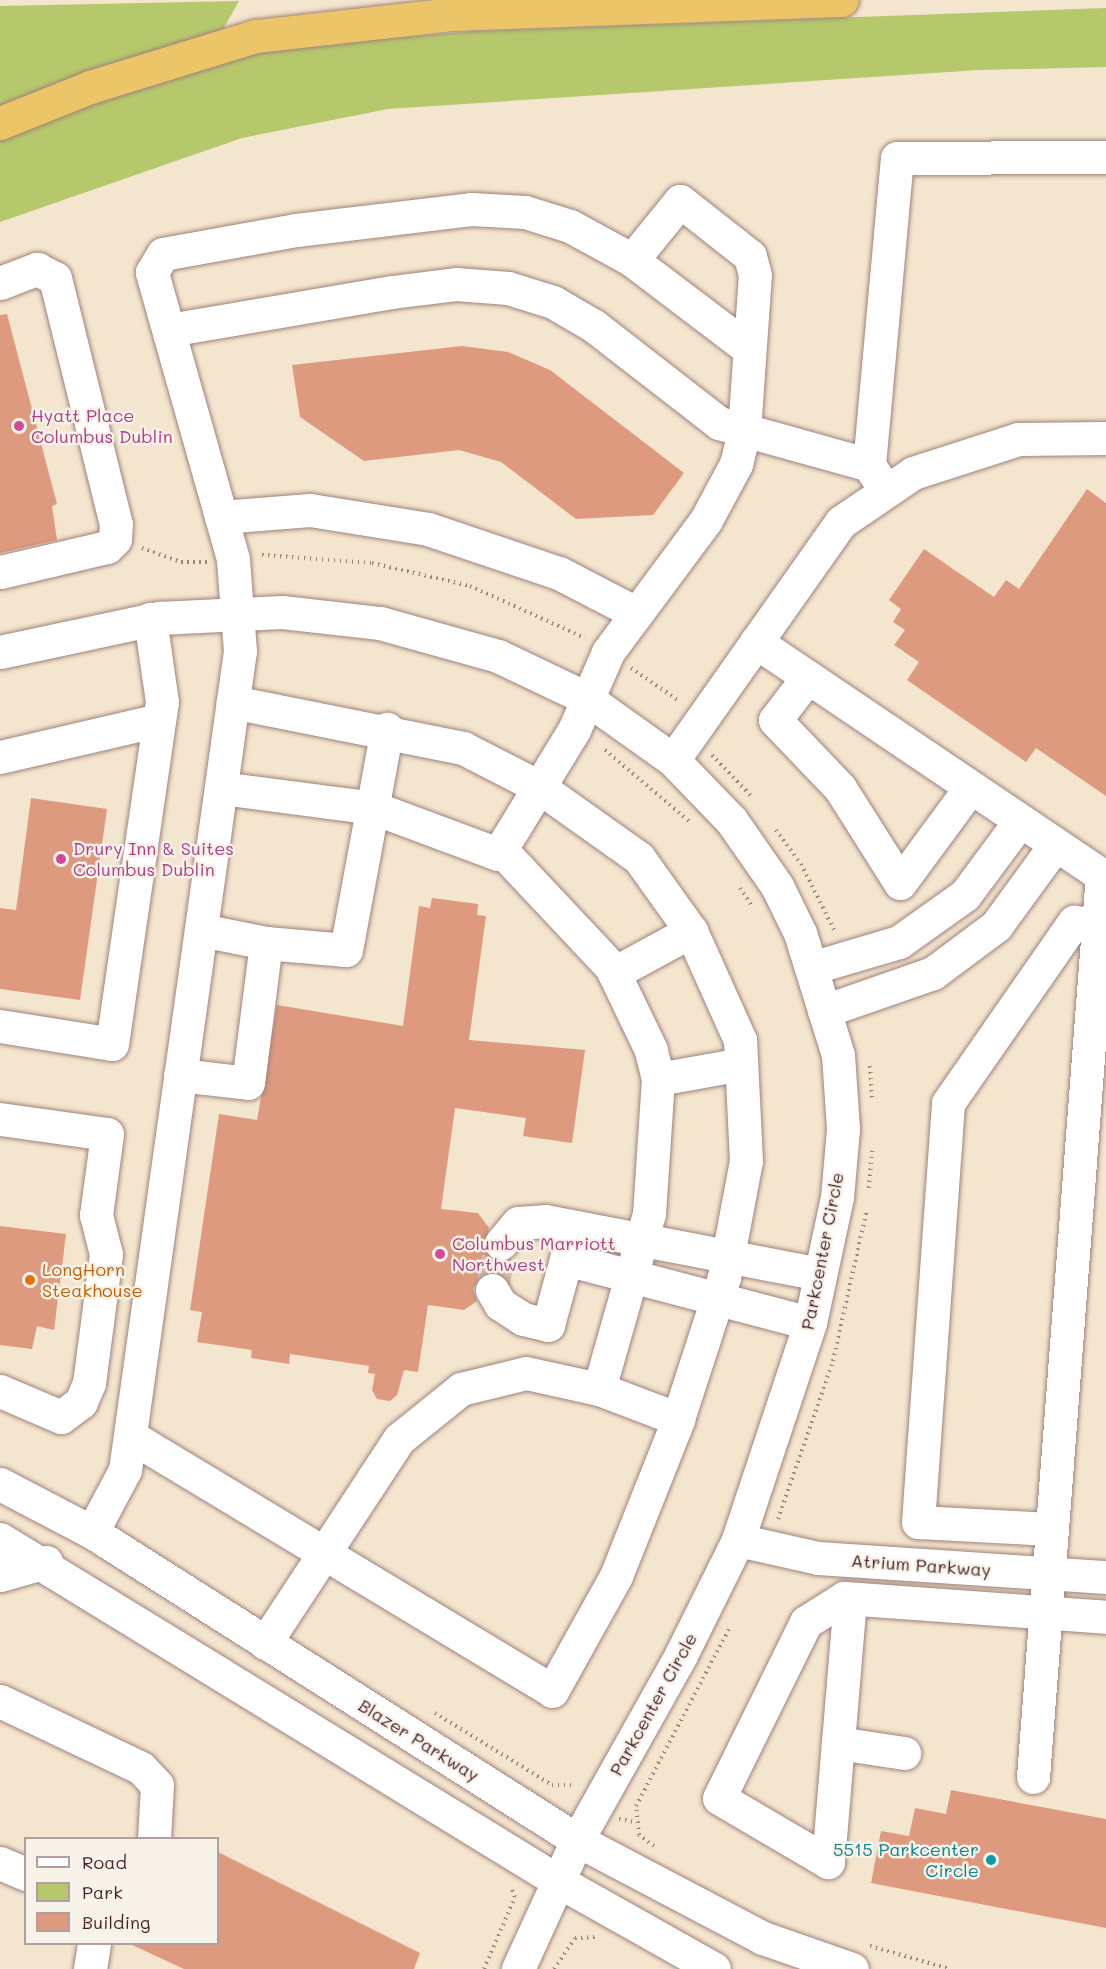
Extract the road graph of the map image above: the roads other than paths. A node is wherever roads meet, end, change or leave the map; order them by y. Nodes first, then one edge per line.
1 (842, 0) edge
2 (0, 123) edge
3 (1106, 157) edge
4 (632, 260) junction
5 (0, 282) edge
6 (169, 330) junction
7 (748, 348) junction
8 (744, 431) junction
9 (1106, 438) edge
10 (878, 478) junction
11 (221, 517) junction
12 (0, 572) edge
13 (241, 612) junction
14 (636, 613) junction
15 (150, 619) junction
16 (756, 642) junction
17 (0, 652) edge
18 (807, 677) junction
19 (586, 698) junction
20 (233, 702) junction
21 (159, 720) junction
22 (387, 729) junction
23 (0, 757) edge
24 (673, 760) junction
25 (539, 787) junction
26 (970, 788) junction
27 (221, 789) junction
28 (374, 808) junction
29 (1020, 821) junction
30 (1055, 845) junction
31 (501, 850) junction
32 (1104, 877) edge
33 (1098, 925) junction
34 (201, 930) junction
35 (691, 931) junction
36 (266, 943) junction
37 (811, 968) junction
38 (614, 973) junction
39 (824, 1011) junction
40 (0, 1026) edge
41 (741, 1064) junction
42 (180, 1075) junction
43 (658, 1078) junction
44 (0, 1119) edge
45 (574, 1225) junction
46 (642, 1236) junction
47 (501, 1243) tunnel mouth
48 (728, 1255) junction
49 (566, 1259) junction
50 (632, 1274) junction
51 (820, 1274) junction
52 (492, 1290) dead end
53 (718, 1295) junction
54 (810, 1323) junction
55 (548, 1325) junction
56 (536, 1376) junction
57 (599, 1389) junction
58 (0, 1391) edge
59 (678, 1419) junction
60 (130, 1437) junction
61 (0, 1484) edge
62 (1051, 1528) junction
63 (92, 1532) junction
64 (0, 1539) edge
65 (738, 1540) junction
66 (326, 1555) junction
67 (46, 1562) junction
68 (1048, 1573) junction
69 (0, 1575) edge
70 (1106, 1577) edge
71 (850, 1599) junction
72 (1046, 1612) junction
73 (1106, 1617) edge
74 (265, 1643) junction
75 (0, 1701) edge
76 (838, 1743) junction
77 (904, 1753) dead end
78 (1033, 1777) dead end
79 (154, 1837) edge
80 (577, 1840) junction
81 (0, 1863) edge
82 (24, 1873) edge
83 (558, 1881) junction
84 (94, 1945) edge
85 (855, 1956) edge
86 (90, 1969) edge
87 (518, 1969) edge
88 (714, 1969) edge

1 - 2 highway
3 - 10 street
4 - 6 street
4 - 7 street
4 - 7 street
5 - 12 street
6 - 8 street
6 - 11 street
7 - 8 street
8 - 10 street
8 - 14 street
9 - 10 street
10 - 16 street
11 - 13 street
11 - 14 street
13 - 15 street, Parkcenter Circle
13 - 19 street, Parkcenter Circle
13 - 20 street
14 - 19 street
15 - 17 street, Parkcenter Circle
15 - 21 street
16 - 18 street
16 - 24 street
18 - 26 street
18 - 26 street
19 - 24 street, Parkcenter Circle
19 - 25 street
20 - 22 street
20 - 27 street
21 - 23 street
21 - 40 street
22 - 25 street
22 - 28 street
24 - 37 street, Parkcenter Circle
25 - 31 street
25 - 35 street
26 - 29 street
27 - 28 street
27 - 34 street
28 - 31 street
28 - 36 street
29 - 30 street
29 - 37 street
30 - 32 street
30 - 39 street
31 - 38 street
32 - 33 street
33 - 62 street
33 - 62 street
34 - 36 street
34 - 42 street
35 - 38 street
35 - 41 street
36 - 42 street
37 - 39 street, Parkcenter Circle
38 - 43 street
39 - 51 street, Parkcenter Circle
41 - 43 street
41 - 48 street
42 - 60 street
43 - 46 street
44 - 58 street
45 - 46 street
45 - 47 street
45 - 49 street
46 - 48 street
46 - 50 street
48 - 51 street
48 - 53 street
49 - 50 street
49 - 55 street
50 - 53 street
50 - 57 street
51 - 54 street, Parkcenter Circle
52 - 55 street
53 - 54 street
53 - 59 street
54 - 65 street, Parkcenter Circle
55 - 56 street
56 - 57 street
56 - 66 street
57 - 59 street
59 - 66 street
60 - 63 street
60 - 66 street
61 - 63 street, Blazer Parkway
62 - 68 street
63 - 74 street, Blazer Parkway
64 - 67 street
65 - 68 street, Atrium Parkway
65 - 80 street, Parkcenter Circle
66 - 74 street
67 - 69 street
67 - 83 street
68 - 70 street, Atrium Parkway
68 - 72 street
71 - 72 street
71 - 76 street
71 - 76 street
72 - 73 street
72 - 78 street
74 - 80 street, Blazer Parkway
75 - 79 street
76 - 77 street
80 - 83 street, Parkcenter Circle
80 - 85 street, Blazer Parkway
81 - 82 street
83 - 87 street, Parkcenter Circle
83 - 88 street
84 - 86 street

